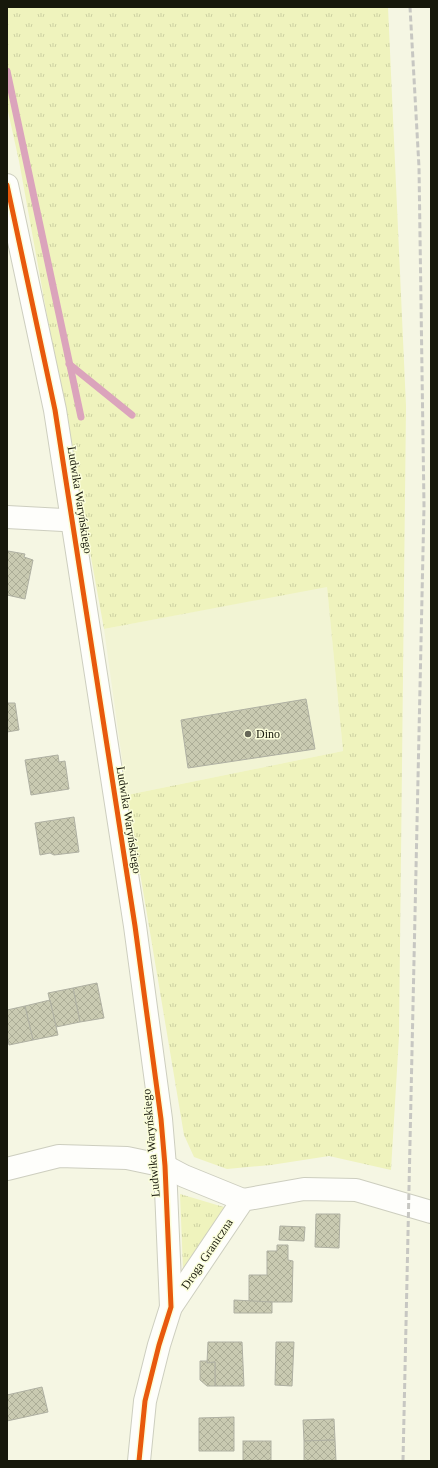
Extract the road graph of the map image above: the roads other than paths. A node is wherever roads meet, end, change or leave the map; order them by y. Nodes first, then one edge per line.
1 (7, 185) edge
2 (7, 517) edge
3 (72, 518) junction
4 (165, 1166) junction
5 (7, 1169) edge
6 (243, 1200) junction
7 (431, 1212) edge
8 (171, 1307) junction
9 (139, 1461) edge

1 - 3 street, Ludwika Waryńskiego
2 - 3 street
3 - 4 street, Ludwika Waryńskiego
4 - 5 street
4 - 6 street
4 - 8 street, Ludwika Waryńskiego
6 - 7 street
6 - 8 street, Droga Graniczna
8 - 9 street, Ludwika Waryńskiego

